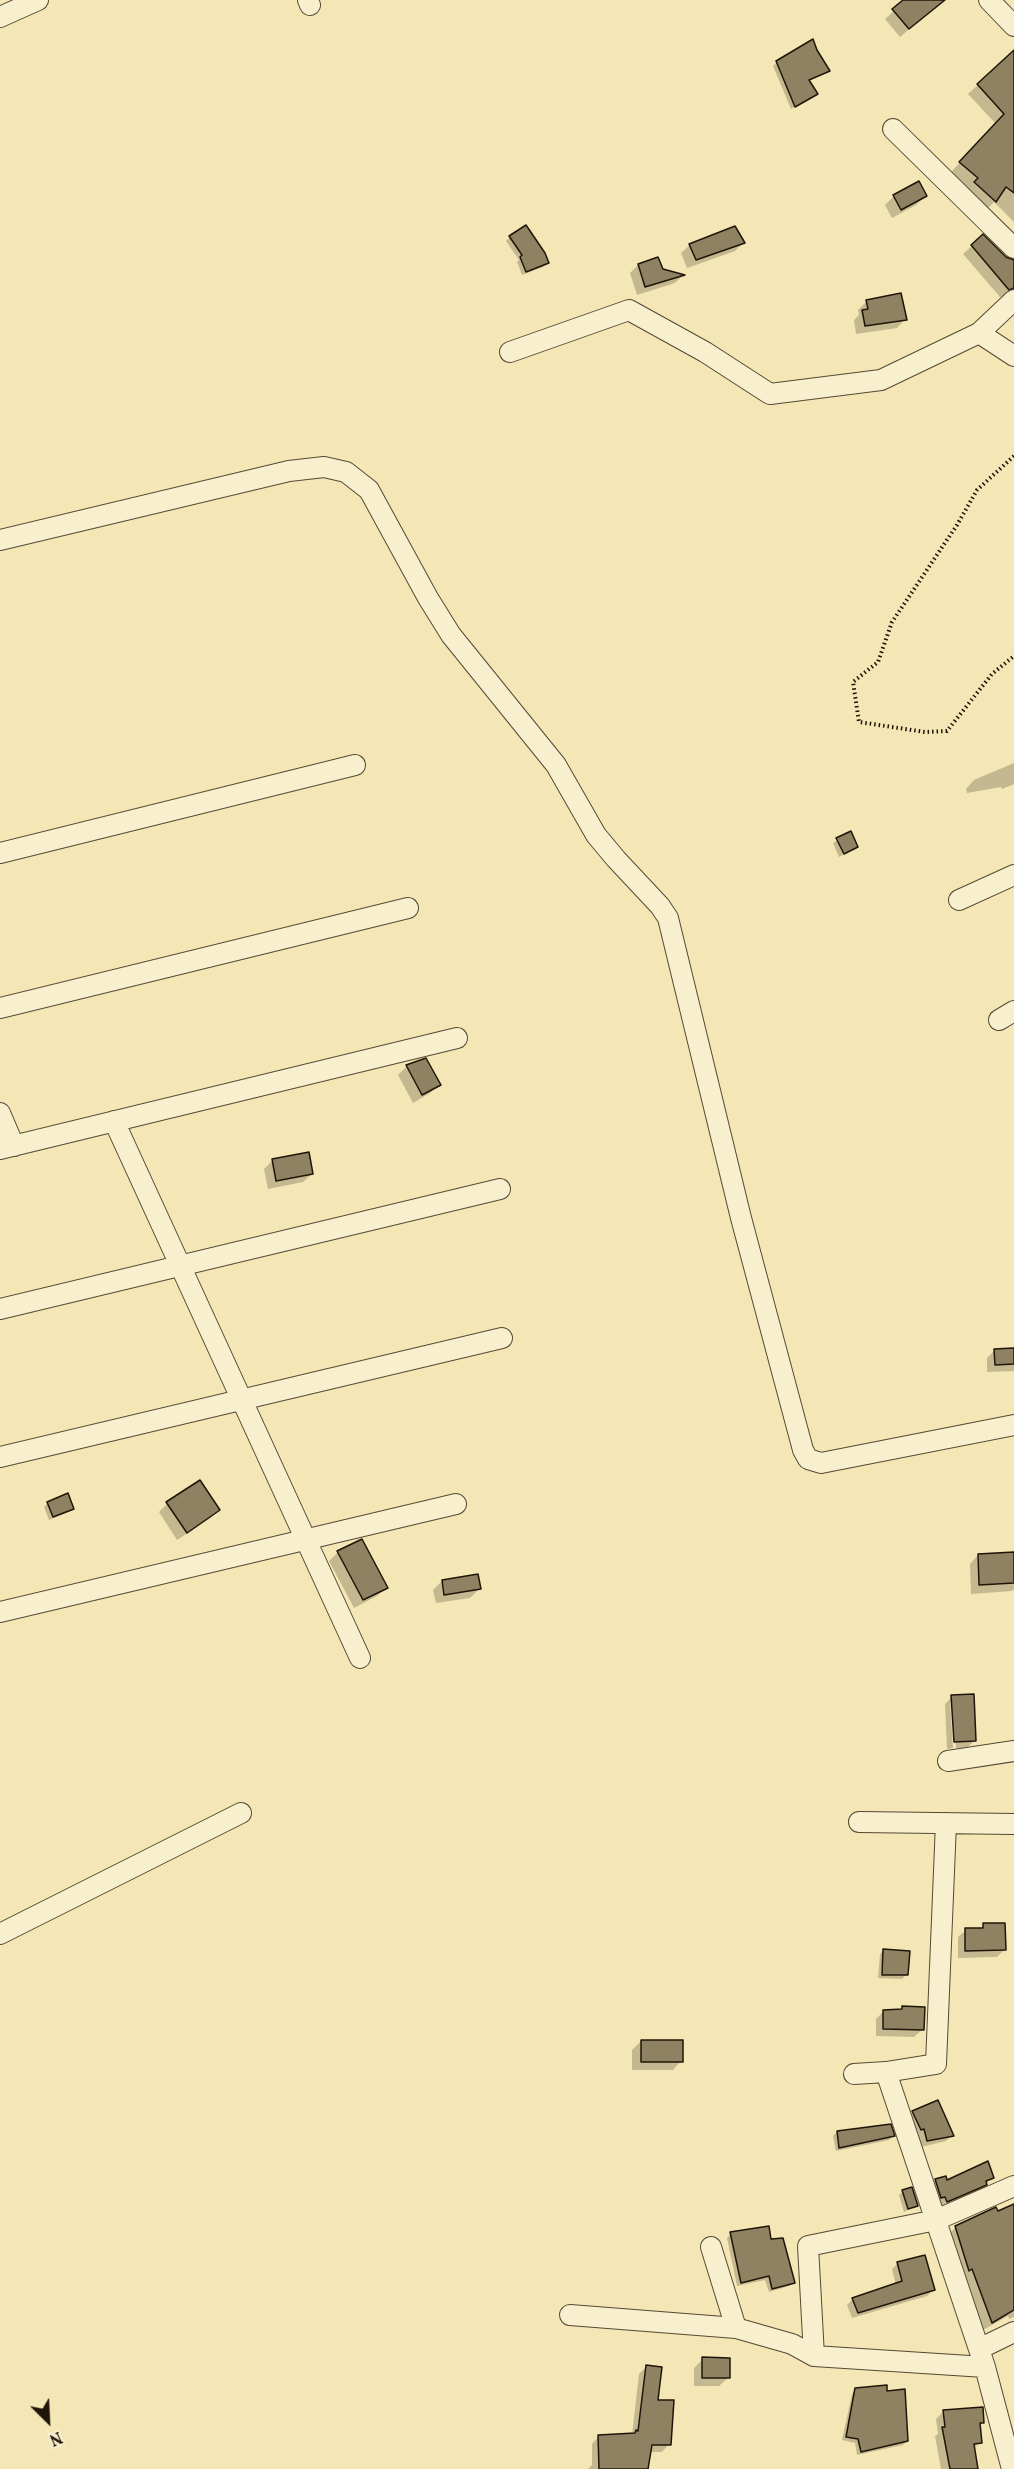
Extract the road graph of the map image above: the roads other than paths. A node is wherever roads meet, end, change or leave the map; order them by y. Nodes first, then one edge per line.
1 (38, 0) edge
2 (989, 0) edge
3 (0, 17) edge
4 (1014, 26) edge
5 (893, 129) dead end
6 (1014, 248) edge
7 (1014, 300) edge
8 (979, 333) junction
9 (510, 352) dead end
10 (1014, 357) edge
11 (0, 540) edge
12 (355, 765) dead end
13 (0, 852) edge
14 (1014, 875) edge
15 (959, 900) dead end
16 (408, 908) dead end
17 (0, 1008) edge
18 (457, 1038) dead end
19 (0, 1113) edge
20 (114, 1121) junction
21 (7, 1147) edge
22 (500, 1189) dead end
23 (180, 1266) junction
24 (0, 1309) edge
25 (502, 1338) dead end
26 (242, 1400) junction
27 (1014, 1425) edge
28 (0, 1457) edge
29 (456, 1504) dead end
30 (306, 1539) junction
31 (0, 1612) edge
32 (360, 1658) dead end
33 (1014, 1751) edge
34 (948, 1761) dead end
35 (241, 1813) dead end
36 (859, 1822) dead end
37 (946, 1823) junction
38 (1014, 1824) edge
39 (0, 1934) edge
40 (886, 2072) junction
41 (854, 2074) dead end
42 (1014, 2186) edge
43 (936, 2220) junction
44 (711, 2247) dead end
45 (570, 2315) dead end
46 (736, 2328) junction
47 (1014, 2332) edge
48 (814, 2356) junction
49 (982, 2358) junction
50 (1012, 2469) edge

1 - 3 street
2 - 4 street
5 - 6 street
7 - 8 street
8 - 9 street
8 - 10 street
11 - 27 street
12 - 13 street
14 - 15 street
16 - 17 street
18 - 20 street
19 - 21 street
20 - 21 street
20 - 23 street
22 - 23 street
23 - 24 street
23 - 26 street
25 - 26 street
26 - 28 street
26 - 30 street
29 - 30 street
30 - 31 street
30 - 32 street
33 - 34 street
35 - 39 street
36 - 37 street
37 - 38 street
37 - 40 street
40 - 41 street
40 - 43 street
42 - 43 street
43 - 48 street
43 - 49 street
44 - 46 street
45 - 46 street
46 - 48 street
47 - 49 street
48 - 49 street
49 - 50 street

